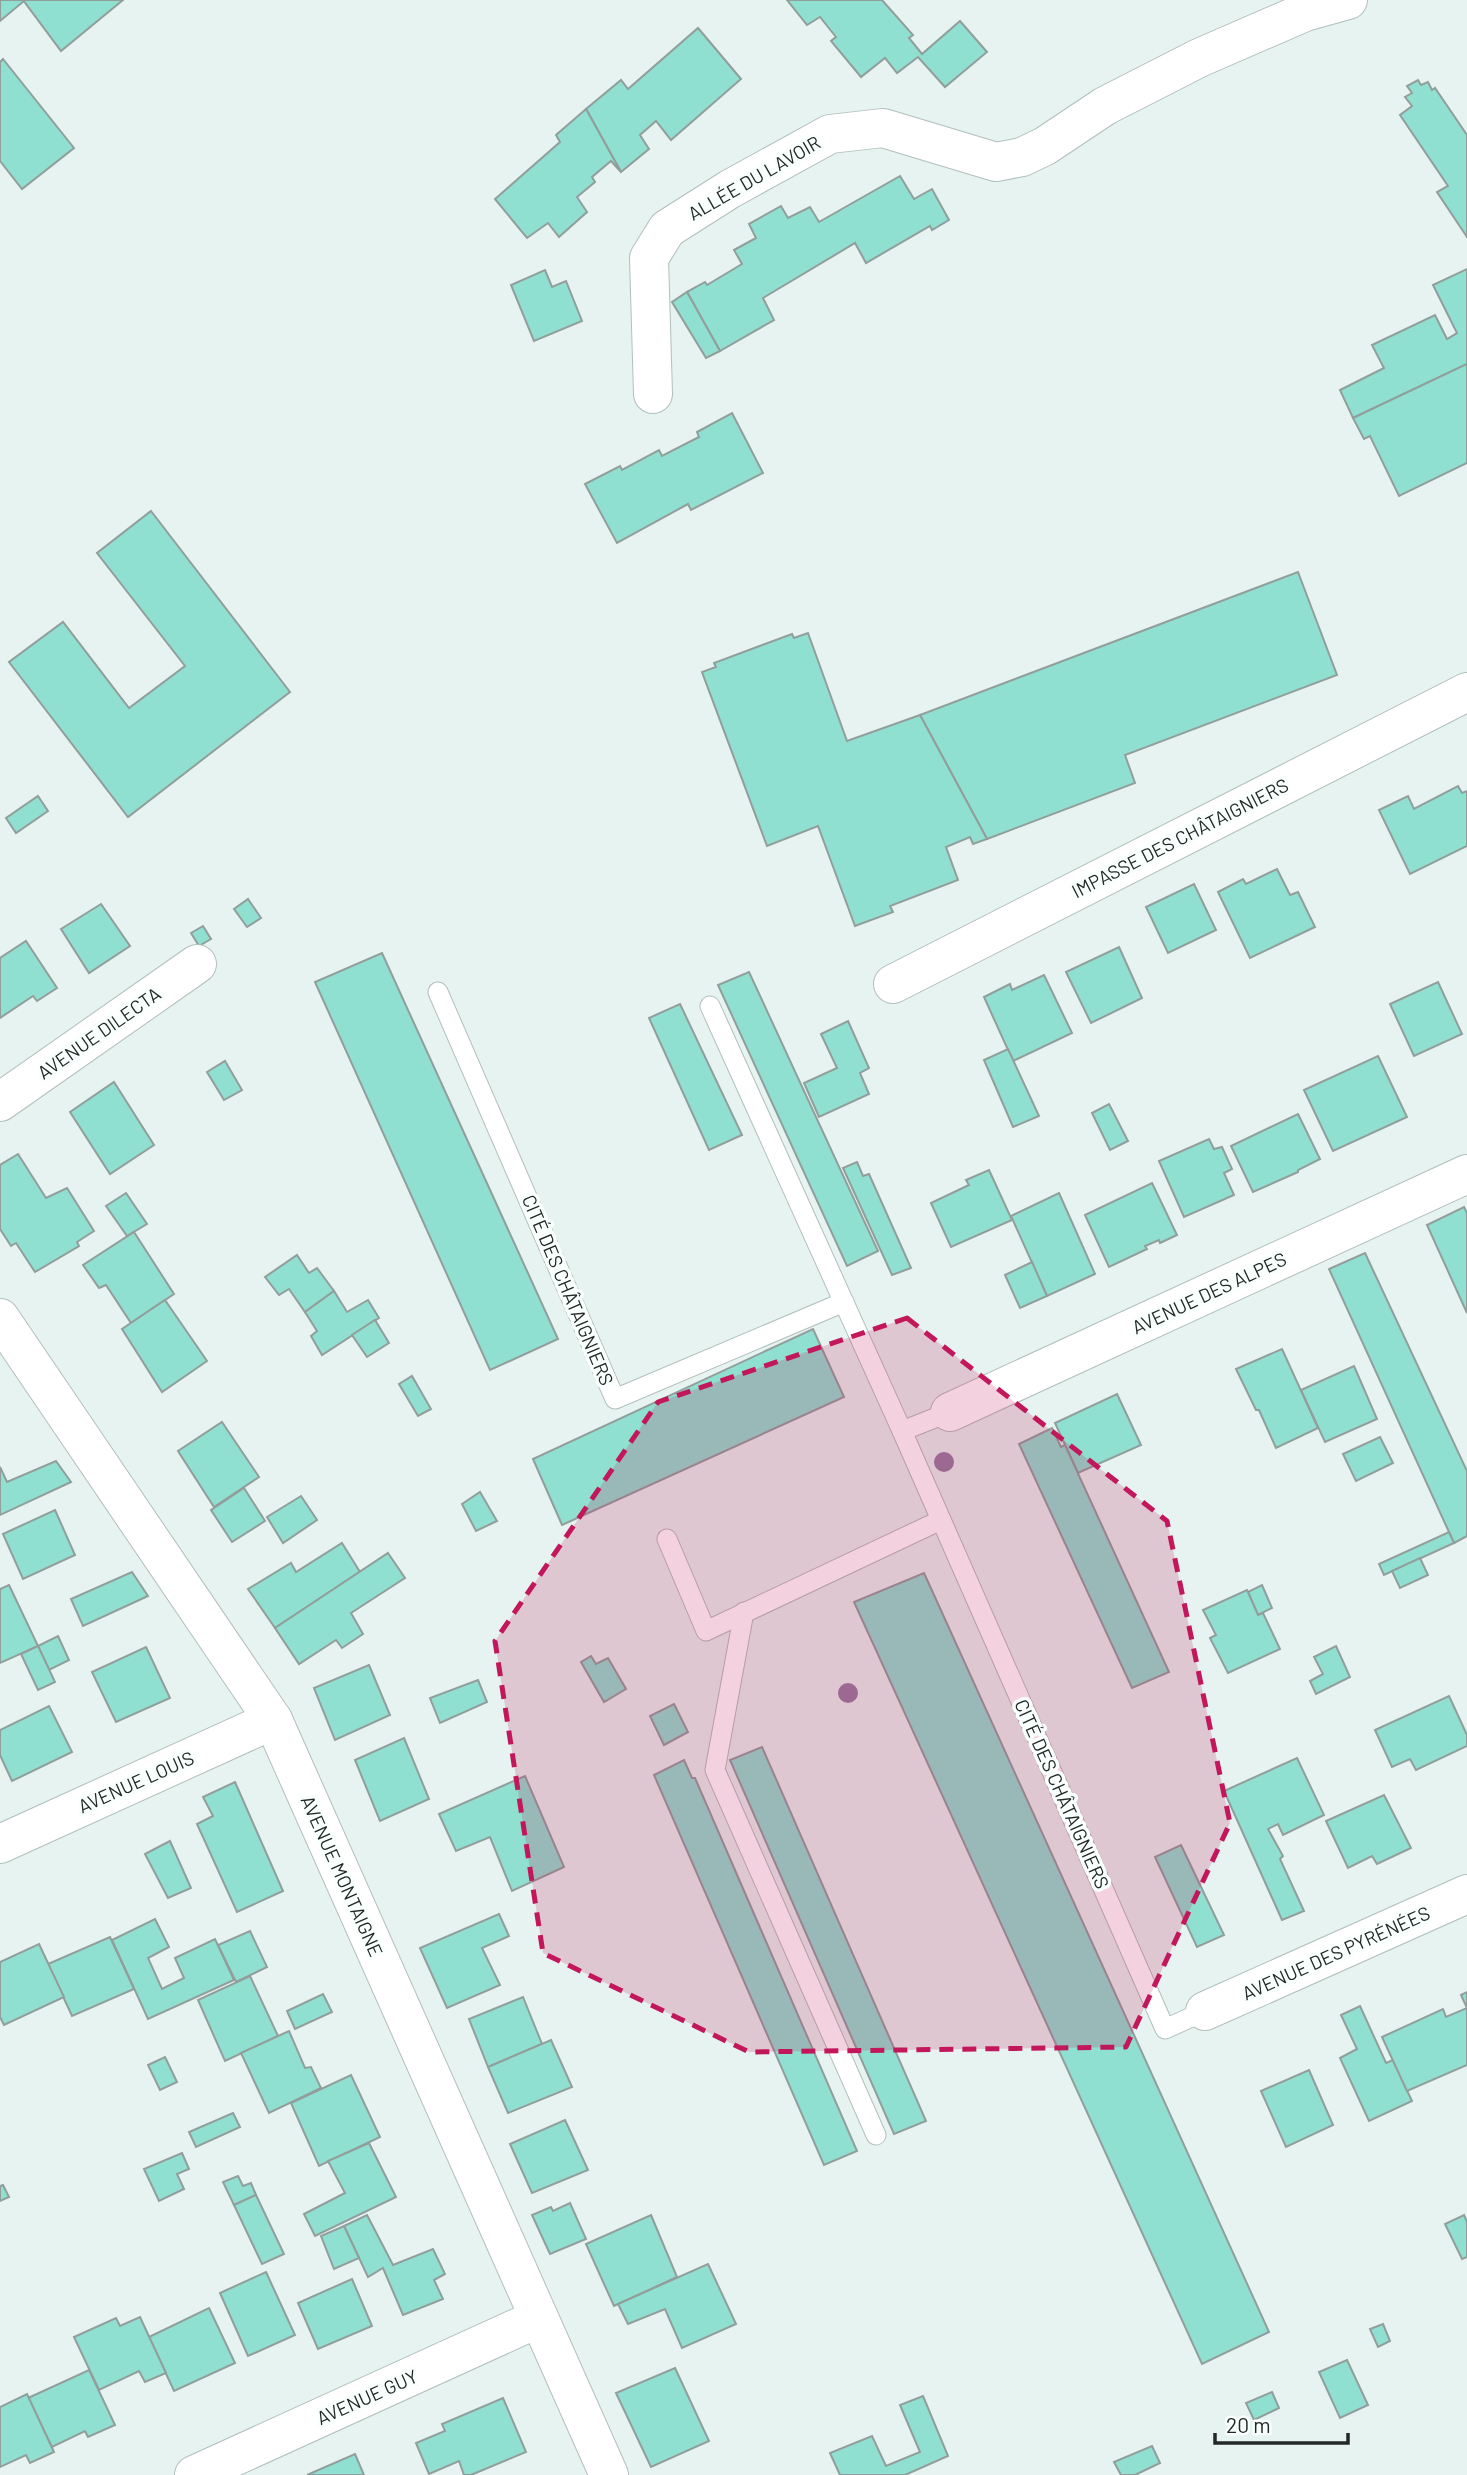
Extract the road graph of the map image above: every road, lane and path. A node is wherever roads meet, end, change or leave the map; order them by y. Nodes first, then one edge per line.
1 (1348, 0) edge
2 (653, 394) dead end
3 (1467, 692) edge
4 (197, 964) dead end
5 (893, 984) dead end
6 (438, 992) dead end
7 (710, 1006) dead end
8 (0, 1102) edge
9 (1467, 1174) edge
10 (844, 1302) junction
11 (0, 1318) edge
12 (950, 1412) joint
13 (902, 1431) junction
14 (941, 1520) junction
15 (667, 1539) dead end
16 (744, 1612) junction
17 (273, 1720) junction
18 (0, 1844) edge
19 (1467, 1894) edge
20 (1205, 2011) joint
21 (876, 2135) dead end
22 (539, 2318) junction
23 (194, 2475) edge
24 (609, 2475) edge

1 - 2 street, ALLÉE DU LAVOIR
3 - 5 street, IMPASSE DES CHÂTAIGNIERS
4 - 8 street, AVENUE DILECTA
6 - 10 lane, CITÉ DES CHÂTAIGNIERS
7 - 10 lane, CITÉ DES CHÂTAIGNIERS
9 - 12 street, AVENUE DES ALPES
10 - 13 lane, CITÉ DES CHÂTAIGNIERS
11 - 17 street, AVENUE MONTAIGNE
12 - 13 lane
13 - 14 lane, CITÉ DES CHÂTAIGNIERS
14 - 16 lane
14 - 20 lane, CITÉ DES CHÂTAIGNIERS
15 - 16 lane
16 - 21 lane
17 - 18 street, AVENUE LOUIS
17 - 22 street, AVENUE MONTAIGNE
19 - 20 street, AVENUE DES PYRÉNÉES
22 - 23 street, AVENUE GUY
22 - 24 street, AVENUE MONTAIGNE

